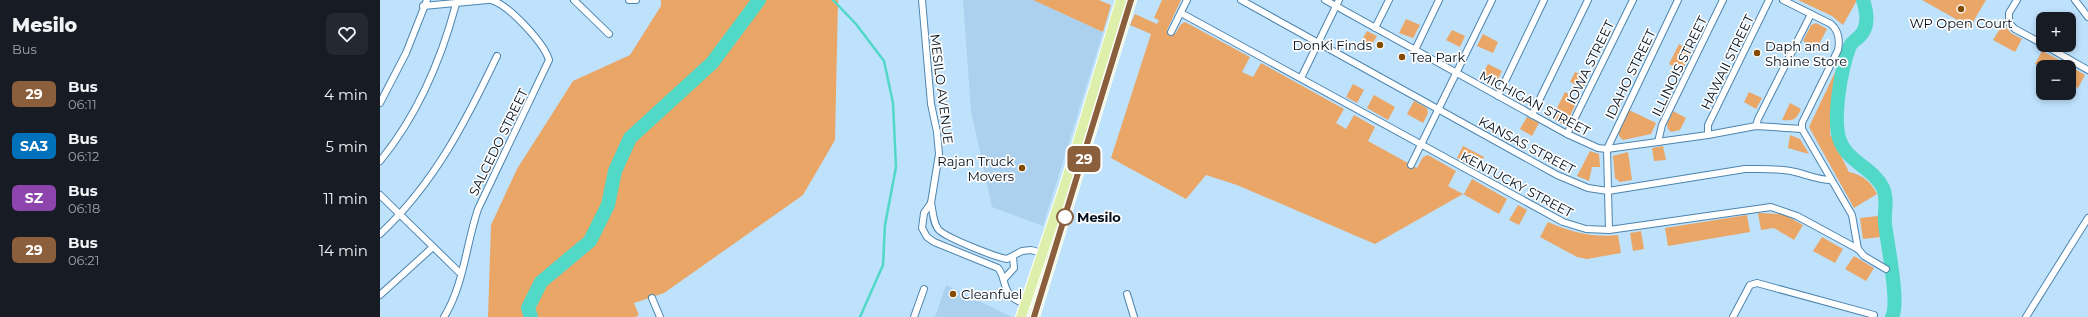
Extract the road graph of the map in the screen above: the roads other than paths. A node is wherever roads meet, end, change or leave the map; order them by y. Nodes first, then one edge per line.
1 (427, 0) edge
2 (489, 0) edge
3 (574, 0) edge
4 (629, 0) edge
5 (636, 0) edge
6 (922, 0) edge
7 (1121, 0) edge
8 (1131, 0) edge
9 (1187, 0) edge
10 (1241, 0) edge
11 (1325, 0) edge
12 (1339, 0) edge
13 (1389, 0) edge
14 (1439, 0) edge
15 (1492, 0) edge
16 (1544, 0) edge
17 (1588, 0) edge
18 (1633, 0) edge
19 (1678, 0) edge
20 (1723, 0) edge
21 (1769, 0) edge
22 (1783, 0) edge
23 (2017, 0) edge
24 (2075, 0) edge
25 (423, 3) edge
26 (456, 4) junction
27 (1336, 6) junction
28 (1181, 14) junction
29 (1810, 14) junction
30 (2088, 17) edge
31 (1375, 28) junction
32 (1171, 32) dead end
33 (609, 34) dead end
34 (2036, 41) edge
35 (1318, 43) junction
36 (1415, 50) junction
37 (2056, 52) edge
38 (497, 56) dead end
39 (2088, 70) edge
40 (1456, 73) junction
41 (1301, 78) junction
42 (1498, 96) junction
43 (380, 103) edge
44 (1438, 109) junction
45 (1532, 115) junction
46 (1756, 126) junction
47 (1802, 129) junction
48 (1567, 134) junction
49 (1708, 135) junction
50 (1658, 142) junction
51 (1421, 145) junction
52 (1607, 149) junction
53 (380, 161) edge
54 (1411, 165) dead end
55 (1831, 180) junction
56 (1608, 191) junction
57 (380, 195) edge
58 (931, 203) junction
59 (400, 215) junction
60 (2088, 218) edge
61 (1609, 230) junction
62 (380, 234) edge
63 (433, 247) junction
64 (1858, 249) junction
65 (1043, 252) junction
66 (988, 253) junction
67 (1053, 256) junction
68 (1013, 257) junction
69 (984, 261) junction
70 (1886, 269) dead end
71 (461, 274) junction
72 (1004, 279) junction
73 (924, 289) dead end
74 (1127, 294) dead end
75 (380, 295) edge
76 (652, 298) dead end
77 (1026, 304) junction
78 (1036, 313) edge
79 (1874, 315) dead end
80 (444, 317) edge
81 (660, 317) edge
82 (914, 317) edge
83 (1021, 317) edge
84 (1134, 317) edge
85 (1733, 317) edge
86 (2026, 317) edge

1 - 25 street
2 - 26 street, SALCEDO STREET
2 - 71 street, SALCEDO STREET
3 - 33 street
4 - 5 street
6 - 58 street, MESILO AVENUE
7 - 65 main road
8 - 67 main road
9 - 28 street
10 - 35 street, KANSAS STREET
11 - 27 street, MICHIGAN STREET
12 - 27 street
13 - 31 street
14 - 36 street
15 - 40 street
16 - 42 street
17 - 45 street
18 - 48 street, IOWA STREET
19 - 52 street, IDAHO STREET
20 - 50 street, ILLINOIS STREET
21 - 49 street, HAWAII STREET
22 - 29 street
23 - 34 street
24 - 30 street
25 - 26 street, SALCEDO STREET
25 - 43 street
26 - 53 street
27 - 31 street, MICHIGAN STREET
27 - 35 street
28 - 32 street
28 - 41 street, KENTUCKY STREET
29 - 46 street
29 - 47 street
31 - 36 street, MICHIGAN STREET
35 - 41 street
35 - 44 street, KANSAS STREET
36 - 40 street, MICHIGAN STREET
37 - 39 street
38 - 59 street
40 - 42 street, MICHIGAN STREET
40 - 44 street
41 - 51 street, KENTUCKY STREET
42 - 45 street, MICHIGAN STREET
44 - 51 street
44 - 56 street, KANSAS STREET
45 - 48 street, MICHIGAN STREET
46 - 47 street, MICHIGAN STREET
46 - 49 street, MICHIGAN STREET
47 - 55 street
48 - 52 street, MICHIGAN STREET
49 - 50 street, MICHIGAN STREET
50 - 52 street, MICHIGAN STREET
51 - 54 street
51 - 61 street, KENTUCKY STREET
52 - 56 street, IDAHO STREET
55 - 56 street, KANSAS STREET
55 - 64 street
56 - 61 street, IDAHO STREET
57 - 59 street
58 - 66 street, MESILO AVENUE
58 - 69 street, MESILO AVENUE
59 - 62 street
59 - 63 street
60 - 86 street
61 - 64 street, KENTUCKY STREET
63 - 71 street
63 - 75 street
64 - 70 street, KENTUCKY STREET
65 - 67 street, MESILO AVENUE
65 - 68 street, MESILO AVENUE
65 - 77 main road
66 - 68 street, MESILO AVENUE
66 - 69 street
67 - 78 main road
68 - 72 street
69 - 72 street, MESILO AVENUE
71 - 80 street, SALCEDO STREET
72 - 77 street, MESILO AVENUE
73 - 82 street
74 - 84 street
76 - 81 street
77 - 78 street, MESILO AVENUE
77 - 83 main road
79 - 85 street

